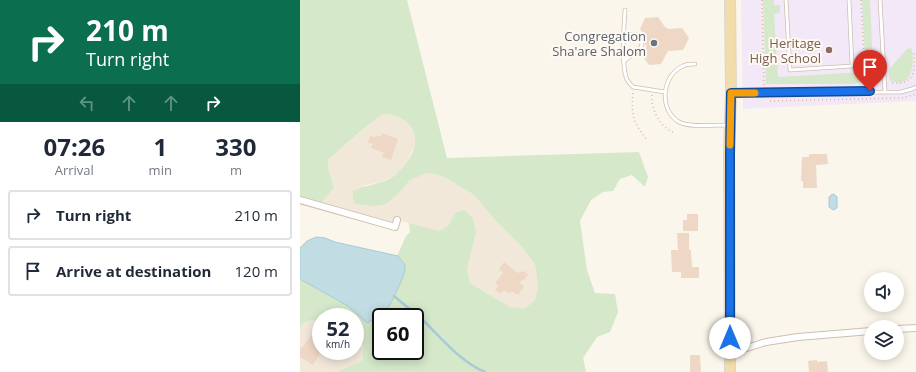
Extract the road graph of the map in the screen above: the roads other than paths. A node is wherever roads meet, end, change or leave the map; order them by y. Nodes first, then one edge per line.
1 (730, 0) edge
2 (786, 0) edge
3 (849, 0) edge
4 (880, 0) edge
5 (625, 10) dead end
6 (624, 34) junction
7 (624, 61) junction
8 (695, 64) dead end
9 (916, 87) edge
10 (885, 91) junction
11 (665, 92) junction
12 (731, 93) junction
13 (730, 125) junction
14 (300, 200) edge
15 (397, 220) dead end
16 (916, 328) edge
17 (904, 329) edge
18 (864, 332) edge
19 (730, 353) junction
20 (730, 372) edge

1 - 12 main road
2 - 3 lane
4 - 10 lane
5 - 6 lane
6 - 7 lane
6 - 7 lane
7 - 11 lane
8 - 11 lane
9 - 10 lane
10 - 12 lane
11 - 13 lane
12 - 13 main road
13 - 19 main road
14 - 15 street
16 - 17 street
18 - 19 street
19 - 20 main road

